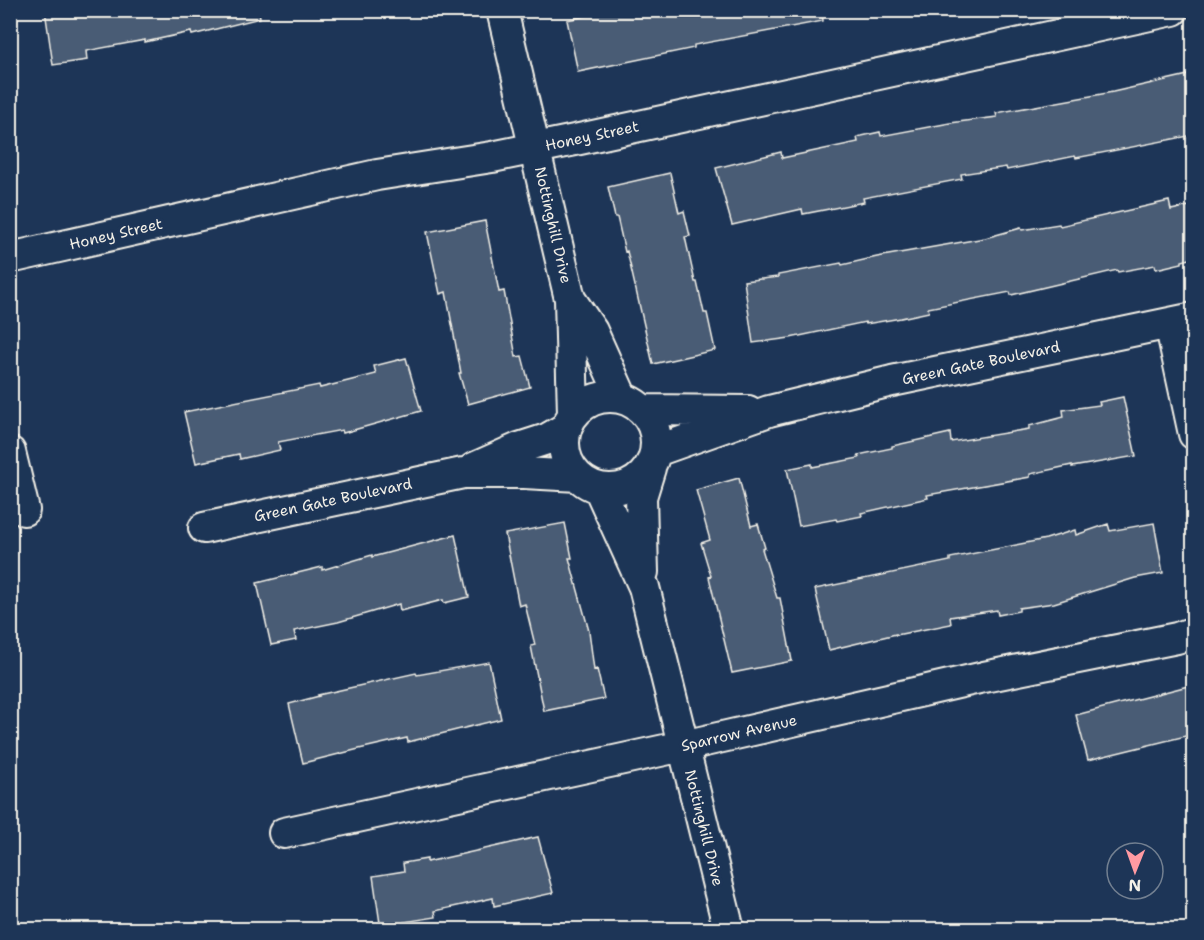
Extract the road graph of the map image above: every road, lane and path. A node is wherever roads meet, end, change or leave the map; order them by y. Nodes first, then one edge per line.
1 (502, 10) edge
2 (1173, 10) edge
3 (535, 148) junction
4 (10, 258) edge
5 (570, 299) junction
6 (1182, 321) edge
7 (633, 404) junction
8 (769, 411) junction
9 (570, 421) junction
10 (1194, 434) edge
11 (10, 452) edge
12 (653, 459) junction
13 (463, 473) junction
14 (589, 482) junction
15 (24, 510) dead end
16 (204, 528) dead end
17 (644, 587) junction
18 (1194, 632) edge
19 (683, 746) junction
20 (284, 833) dead end
21 (729, 930) edge

1 - 3 street, Nottinghill Drive
2 - 3 street, Honey Street
3 - 4 street, Honey Street
3 - 5 street, Nottinghill Drive
5 - 7 street, Nottinghill Drive
5 - 9 street, Nottinghill Drive
6 - 8 street, Green Gate Boulevard
6 - 10 street
7 - 8 street, Green Gate Boulevard
7 - 9 street
7 - 12 street
8 - 12 street, Green Gate Boulevard
9 - 13 street, Green Gate Boulevard
9 - 14 street
11 - 15 street
12 - 14 street
12 - 17 street, Nottinghill Drive
13 - 14 street, Green Gate Boulevard
13 - 16 street, Green Gate Boulevard
14 - 17 street, Nottinghill Drive
17 - 19 street, Nottinghill Drive
18 - 19 street, Sparrow Avenue
19 - 20 street, Sparrow Avenue
19 - 21 street, Nottinghill Drive

